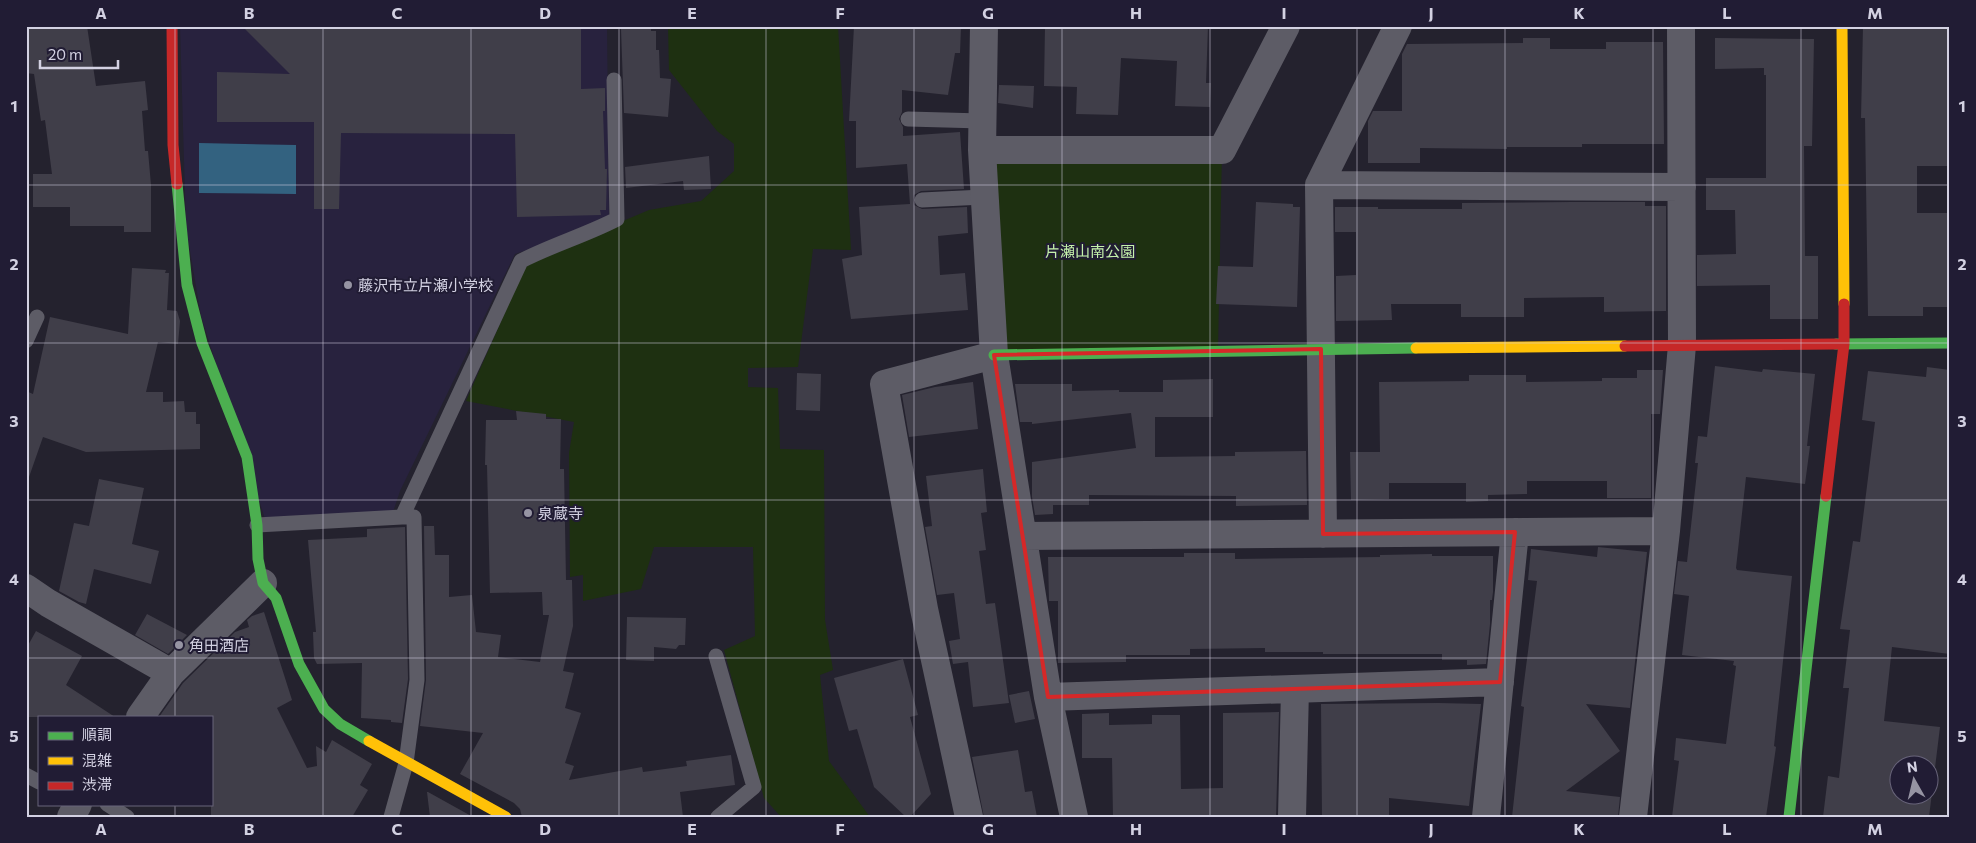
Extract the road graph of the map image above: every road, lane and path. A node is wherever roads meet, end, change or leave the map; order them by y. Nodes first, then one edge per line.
1 (172, 26) edge
2 (984, 26) edge
3 (1286, 26) edge
4 (1398, 26) edge
5 (1682, 26) edge
6 (1842, 26) edge
7 (614, 80) dead end
8 (908, 119) dead end
9 (982, 121) junction
10 (982, 150) junction
11 (1319, 186) junction
12 (1682, 187) junction
13 (983, 197) junction
14 (922, 200) dead end
15 (37, 317) dead end
16 (26, 342) edge
17 (1950, 343) edge
18 (1844, 344) junction
19 (1682, 346) junction
20 (1321, 349) junction
21 (994, 355) junction
22 (402, 517) junction
23 (258, 526) junction
24 (1666, 530) junction
25 (1515, 532) junction
26 (1323, 534) junction
27 (1023, 536) junction
28 (263, 583) junction
29 (26, 588) edge
30 (716, 656) dead end
31 (171, 673) junction
32 (1500, 682) junction
33 (1295, 689) junction
34 (1048, 697) junction
35 (141, 716) edge
36 (406, 763) junction
37 (26, 775) edge
38 (38, 781) edge
39 (110, 806) edge
40 (127, 817) edge
41 (391, 817) edge
42 (506, 817) edge
43 (718, 817) edge
44 (969, 817) edge
45 (1074, 817) edge
46 (1292, 817) edge
47 (1486, 817) edge
48 (1633, 817) edge
49 (1789, 817) edge

1 - 23 street
2 - 9 street
3 - 10 street
4 - 11 street
5 - 12 street
6 - 18 street
7 - 22 lane
8 - 9 lane
9 - 10 street
10 - 13 street
11 - 12 street
11 - 20 street
12 - 19 street
13 - 14 lane
13 - 21 street
15 - 16 lane
17 - 18 street
18 - 19 street
18 - 49 street
19 - 20 street
19 - 24 street
20 - 21 street
20 - 26 street
21 - 27 street
21 - 44 street
22 - 23 lane
22 - 36 lane
23 - 28 street
24 - 25 street
24 - 48 street
25 - 26 street
25 - 32 street
26 - 27 street
27 - 34 street
28 - 31 street
28 - 36 street
29 - 31 street
30 - 43 lane
31 - 35 street
32 - 33 street
32 - 47 street
33 - 34 street
33 - 46 street
34 - 45 street
36 - 41 lane
36 - 42 street
37 - 38 lane
39 - 40 lane

